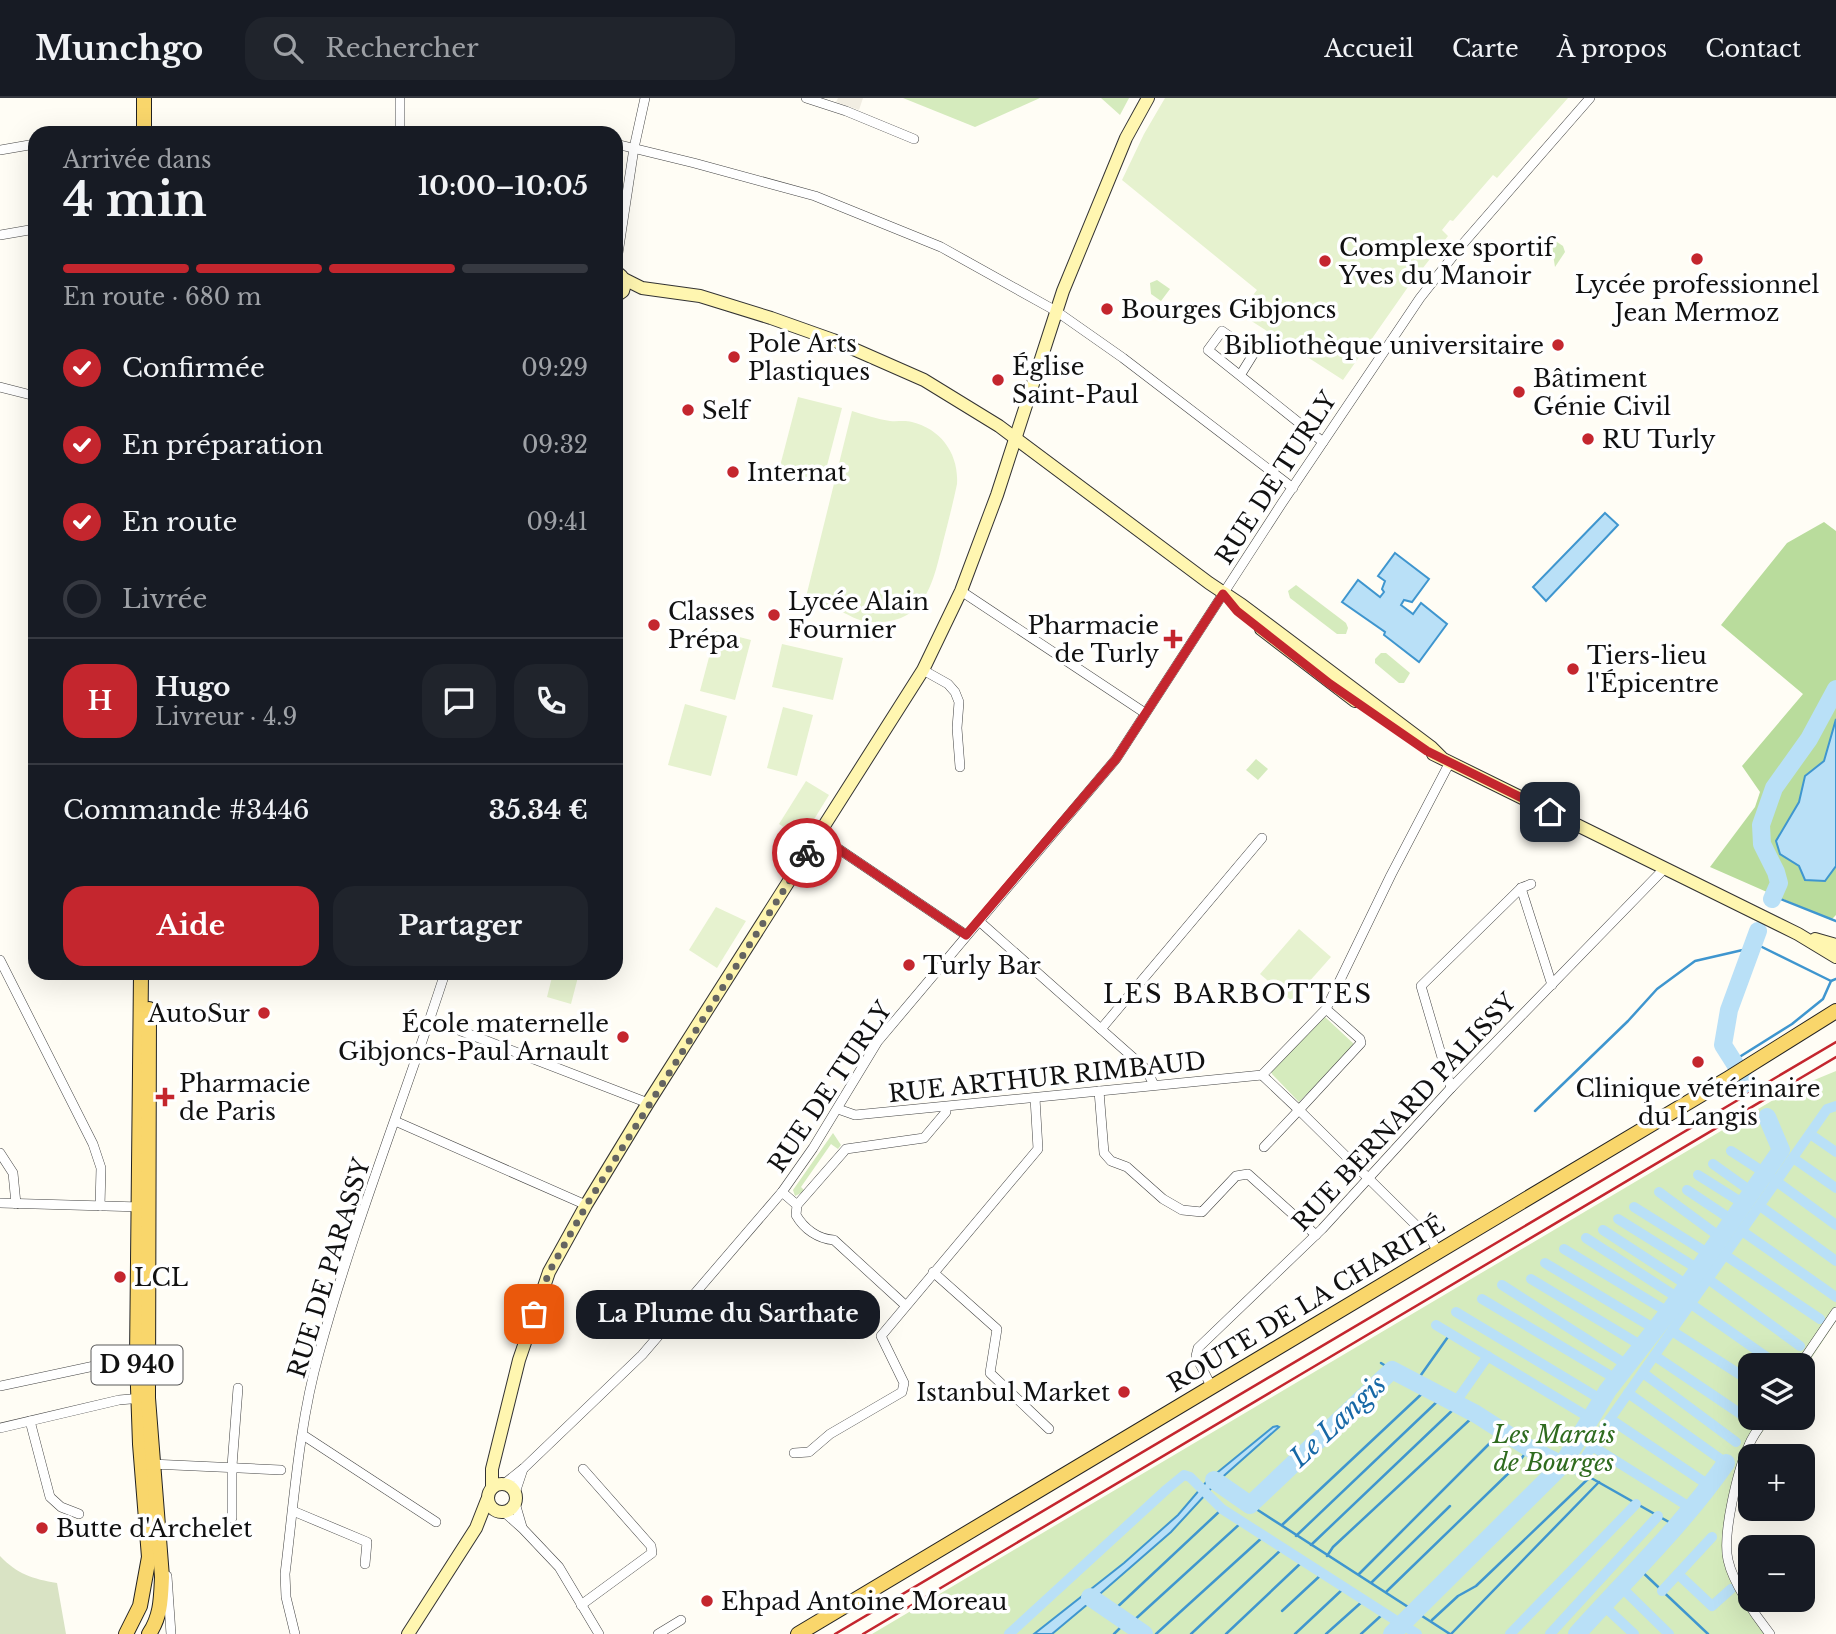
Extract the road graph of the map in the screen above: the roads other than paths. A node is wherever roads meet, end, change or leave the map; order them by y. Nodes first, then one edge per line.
1 (144, 98) edge
2 (152, 98) edge
3 (400, 98) edge
4 (645, 98) edge
5 (806, 98) edge
6 (1148, 98) edge
7 (1590, 98) edge
8 (144, 126) edge
9 (152, 126) edge
10 (400, 126) edge
11 (914, 139) dead end
12 (28, 145) edge
13 (623, 146) edge
14 (634, 148) junction
15 (0, 150) edge
16 (623, 217) edge
17 (28, 230) edge
18 (0, 235) edge
19 (623, 283) edge
20 (1056, 311) junction
21 (1241, 374) junction
22 (0, 387) edge
23 (28, 394) edge
24 (1015, 438) junction
25 (1324, 442) junction
26 (1293, 488) junction
27 (961, 591) junction
28 (1223, 594) junction
29 (923, 670) junction
30 (1145, 713) junction
31 (1446, 760) junction
32 (960, 767) dead end
33 (818, 835) junction
34 (1262, 838) dead end
35 (1664, 869) junction
36 (1531, 884) dead end
37 (1521, 888) junction
38 (979, 921) junction
39 (1798, 934) junction
40 (966, 935) junction
41 (1836, 945) edge
42 (1836, 957) edge
43 (0, 960) edge
44 (141, 980) edge
45 (149, 980) edge
46 (443, 980) edge
47 (1552, 985) junction
48 (1326, 1009) junction
49 (1833, 1012) edge
50 (430, 1019) junction
51 (1101, 1028) junction
52 (1262, 1075) junction
53 (1154, 1086) junction
54 (1451, 1088) junction
55 (1099, 1091) junction
56 (1035, 1098) junction
57 (648, 1103) junction
58 (946, 1108) junction
59 (838, 1109) junction
60 (1299, 1110) junction
61 (395, 1121) junction
62 (1264, 1147) dead end
63 (0, 1153) edge
64 (1367, 1177) junction
65 (782, 1192) junction
66 (0, 1203) edge
67 (16, 1204) junction
68 (586, 1205) junction
69 (797, 1205) junction
70 (100, 1206) junction
71 (143, 1207) junction
72 (1316, 1235) junction
73 (1438, 1252) junction
74 (933, 1272) junction
75 (905, 1305) junction
76 (1836, 1312) edge
77 (1808, 1353) edge
78 (143, 1359) junction
79 (1211, 1386) junction
80 (0, 1387) edge
81 (238, 1388) dead end
82 (143, 1398) junction
83 (30, 1421) junction
84 (0, 1429) edge
85 (1049, 1429) dead end
86 (1759, 1430) edge
87 (303, 1435) junction
88 (793, 1453) dead end
89 (148, 1464) junction
90 (232, 1466) junction
91 (524, 1468) junction
92 (281, 1469) dead end
93 (583, 1469) dead end
94 (496, 1489) junction
95 (515, 1498) junction
96 (293, 1511) junction
97 (501, 1512) junction
98 (79, 1514) dead end
99 (232, 1518) dead end
100 (436, 1522) dead end
101 (476, 1528) junction
102 (523, 1529) junction
103 (161, 1555) junction
104 (365, 1564) dead end
105 (581, 1605) junction
106 (681, 1620) dead end
107 (126, 1634) edge
108 (149, 1634) edge
109 (171, 1634) edge
110 (295, 1634) edge
111 (408, 1634) edge
112 (598, 1634) edge
113 (658, 1634) edge
114 (798, 1634) edge
115 (1770, 1634) edge

1 - 8 main road
2 - 9 main road
3 - 10 street
4 - 14 street
5 - 11 street
6 - 20 street
7 - 25 street, RUE DE TURLY
12 - 15 street
13 - 14 street
14 - 16 street
14 - 20 street
17 - 18 street
19 - 24 street
20 - 24 street
20 - 26 street
21 - 21 street
21 - 25 street
22 - 23 street
24 - 27 street
24 - 28 street
25 - 26 street, RUE DE TURLY
26 - 28 street, RUE DE TURLY
27 - 29 street
27 - 30 street
28 - 30 street, RUE DE TURLY
28 - 31 street
29 - 32 street
29 - 33 street
30 - 38 street, RUE DE TURLY
31 - 35 street
31 - 48 street
33 - 40 street
33 - 57 street
34 - 51 street
35 - 39 street
35 - 47 street, RUE BERNARD PALISSY
36 - 37 street
37 - 47 street
37 - 54 street
38 - 40 street, RUE DE TURLY
38 - 51 street
39 - 41 street
39 - 42 street
40 - 59 street, RUE DE TURLY
43 - 70 street
44 - 71 main road, D 940
45 - 71 main road, D 940
46 - 50 street, RUE DE PARASSY
47 - 54 street, RUE BERNARD PALISSY
48 - 52 street
48 - 60 street
49 - 73 main road, ROUTE DE LA CHARITÉ
50 - 57 street
50 - 61 street, RUE DE PARASSY
51 - 53 street
52 - 53 street, RUE ARTHUR RIMBAUD
52 - 60 street
53 - 55 street, RUE ARTHUR RIMBAUD
54 - 64 street, RUE BERNARD PALISSY
55 - 56 street, RUE ARTHUR RIMBAUD
55 - 72 street
56 - 58 street, RUE ARTHUR RIMBAUD
56 - 74 street
57 - 68 street
58 - 59 street, RUE ARTHUR RIMBAUD
58 - 69 street
59 - 65 street, RUE DE TURLY
60 - 62 street
60 - 64 street
61 - 68 street
61 - 87 street, RUE DE PARASSY
63 - 67 street
64 - 72 street, RUE BERNARD PALISSY
64 - 73 street
65 - 69 street
65 - 91 street, RUE DE TURLY
66 - 67 street
67 - 70 street
68 - 94 street
69 - 75 street
70 - 71 street
71 - 78 main road, D 940
72 - 79 street, RUE BERNARD PALISSY
73 - 79 main road, ROUTE DE LA CHARITÉ
74 - 75 street
74 - 85 street
75 - 88 street
76 - 77 street
78 - 80 street
78 - 82 main road, D 940
79 - 114 main road, ROUTE DE LA CHARITÉ
81 - 90 street
82 - 83 street
82 - 89 main road, D 940
83 - 84 street
83 - 98 street
86 - 115 street
87 - 96 street, RUE DE PARASSY
87 - 100 street
89 - 90 street
89 - 103 main road, D 940
89 - 107 main road, D 940
90 - 92 street
90 - 99 street
91 - 94 street, RUE DE TURLY
91 - 95 street, RUE DE TURLY
93 - 105 street
94 - 95 street
94 - 97 street
94 - 101 street
95 - 97 street
95 - 102 street
96 - 104 street
96 - 110 street, RUE DE PARASSY
97 - 101 street
97 - 102 street
101 - 111 street
102 - 105 street
103 - 108 main road, D 940
103 - 109 street
105 - 112 street
106 - 113 street

